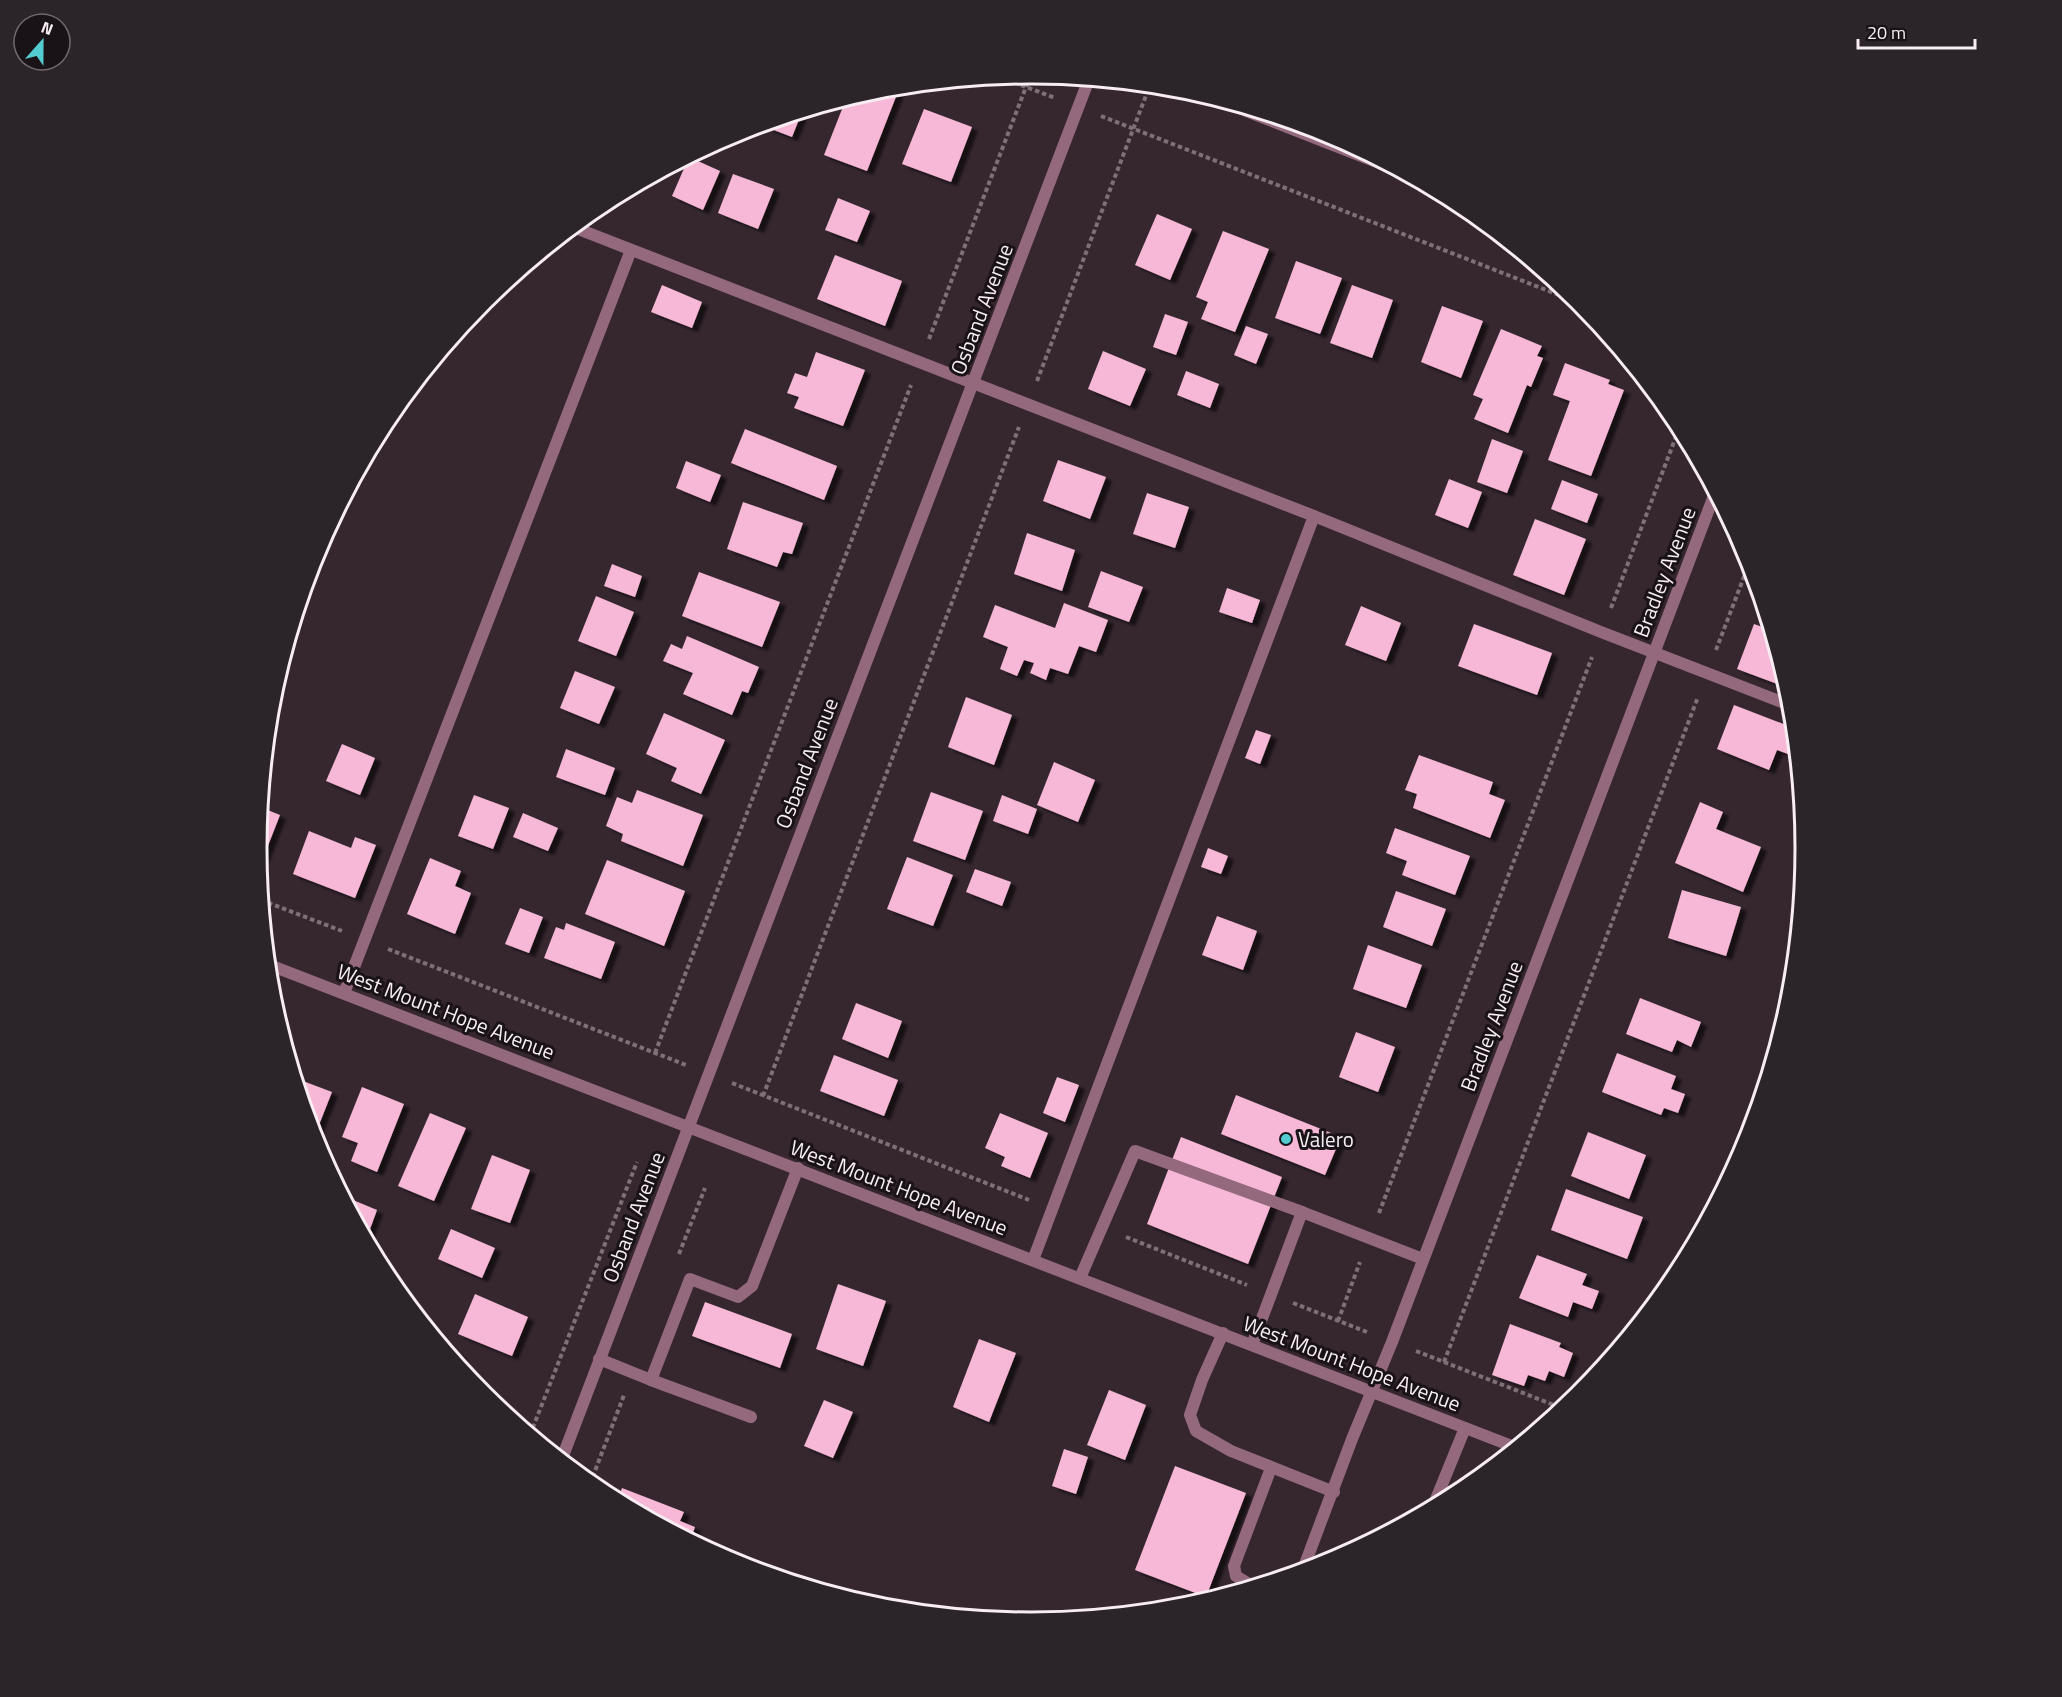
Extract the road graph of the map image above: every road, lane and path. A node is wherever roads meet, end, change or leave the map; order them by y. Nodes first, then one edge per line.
1 (1019, 84) edge
2 (1026, 87) junction
3 (1086, 87) edge
4 (1147, 94) edge
5 (1079, 108) junction
6 (1133, 129) junction
7 (582, 230) edge
8 (632, 250) junction
9 (1557, 294) edge
10 (920, 363) junction
11 (973, 384) junction
12 (1028, 405) junction
13 (1676, 438) edge
14 (1712, 500) edge
15 (1314, 516) junction
16 (1744, 576) edge
17 (1601, 632) junction
18 (1654, 653) junction
19 (1707, 674) junction
20 (1781, 702) edge
21 (268, 903) edge
22 (364, 940) junction
23 (276, 967) edge
24 (344, 993) junction
25 (655, 1054) junction
26 (708, 1074) junction
27 (763, 1096) junction
28 (688, 1125) junction
29 (637, 1162) dead end
30 (798, 1168) junction
31 (1052, 1209) junction
32 (1302, 1212) junction
33 (1101, 1228) junction
34 (1369, 1238) junction
35 (1424, 1259) junction
36 (1033, 1260) junction
37 (1080, 1278) junction
38 (1271, 1294) junction
39 (1338, 1320) junction
40 (1223, 1333) junction
41 (1392, 1342) junction
42 (1252, 1345) junction
43 (599, 1359) junction
44 (1444, 1362) junction
45 (651, 1380) junction
46 (1372, 1392) junction
47 (1554, 1405) edge
48 (752, 1417) dead end
49 (533, 1428) edge
50 (1465, 1428) junction
51 (1509, 1445) edge
52 (564, 1453) edge
53 (1271, 1468) junction
54 (1334, 1492) junction
55 (1437, 1496) edge
56 (1311, 1560) edge
57 (1246, 1582) edge

1 - 2 path
2 - 5 path
2 - 10 path
3 - 5 street, Osband Avenue
4 - 6 path
5 - 6 path
5 - 11 street, Osband Avenue
6 - 9 path
6 - 12 path
7 - 8 street
8 - 10 street
8 - 22 street
10 - 11 street
10 - 25 path
11 - 12 street
11 - 26 street, Osband Avenue
12 - 15 street
12 - 27 path
13 - 17 path
14 - 18 street, Bradley Avenue
15 - 17 street
15 - 31 street
16 - 19 path
17 - 18 street
17 - 34 path
18 - 19 street
18 - 35 street, Bradley Avenue
19 - 20 street
19 - 44 path
21 - 22 path
22 - 24 street
22 - 25 path
23 - 24 street, West Mount Hope Avenue
24 - 28 street, West Mount Hope Avenue
25 - 26 path
26 - 27 path
26 - 28 street, Osband Avenue
27 - 31 path
28 - 30 street, West Mount Hope Avenue
28 - 43 street, Osband Avenue
29 - 49 path
30 - 36 street, West Mount Hope Avenue
30 - 45 street
31 - 36 street
32 - 33 street
32 - 34 street
32 - 38 street
33 - 37 street
33 - 38 path
34 - 35 street
34 - 39 path
35 - 41 street, Bradley Avenue
36 - 37 street, West Mount Hope Avenue
37 - 40 street, West Mount Hope Avenue
38 - 39 path
38 - 42 street
39 - 41 path
40 - 42 street, West Mount Hope Avenue
40 - 53 street
41 - 44 path
41 - 46 street, Bradley Avenue
42 - 46 street, West Mount Hope Avenue
43 - 45 street
43 - 52 street, Osband Avenue
44 - 47 path
45 - 48 street
46 - 50 street, West Mount Hope Avenue
46 - 54 street, Bradley Avenue
50 - 51 street, West Mount Hope Avenue
50 - 55 street
53 - 54 street
53 - 57 street
54 - 56 street, Bradley Avenue

